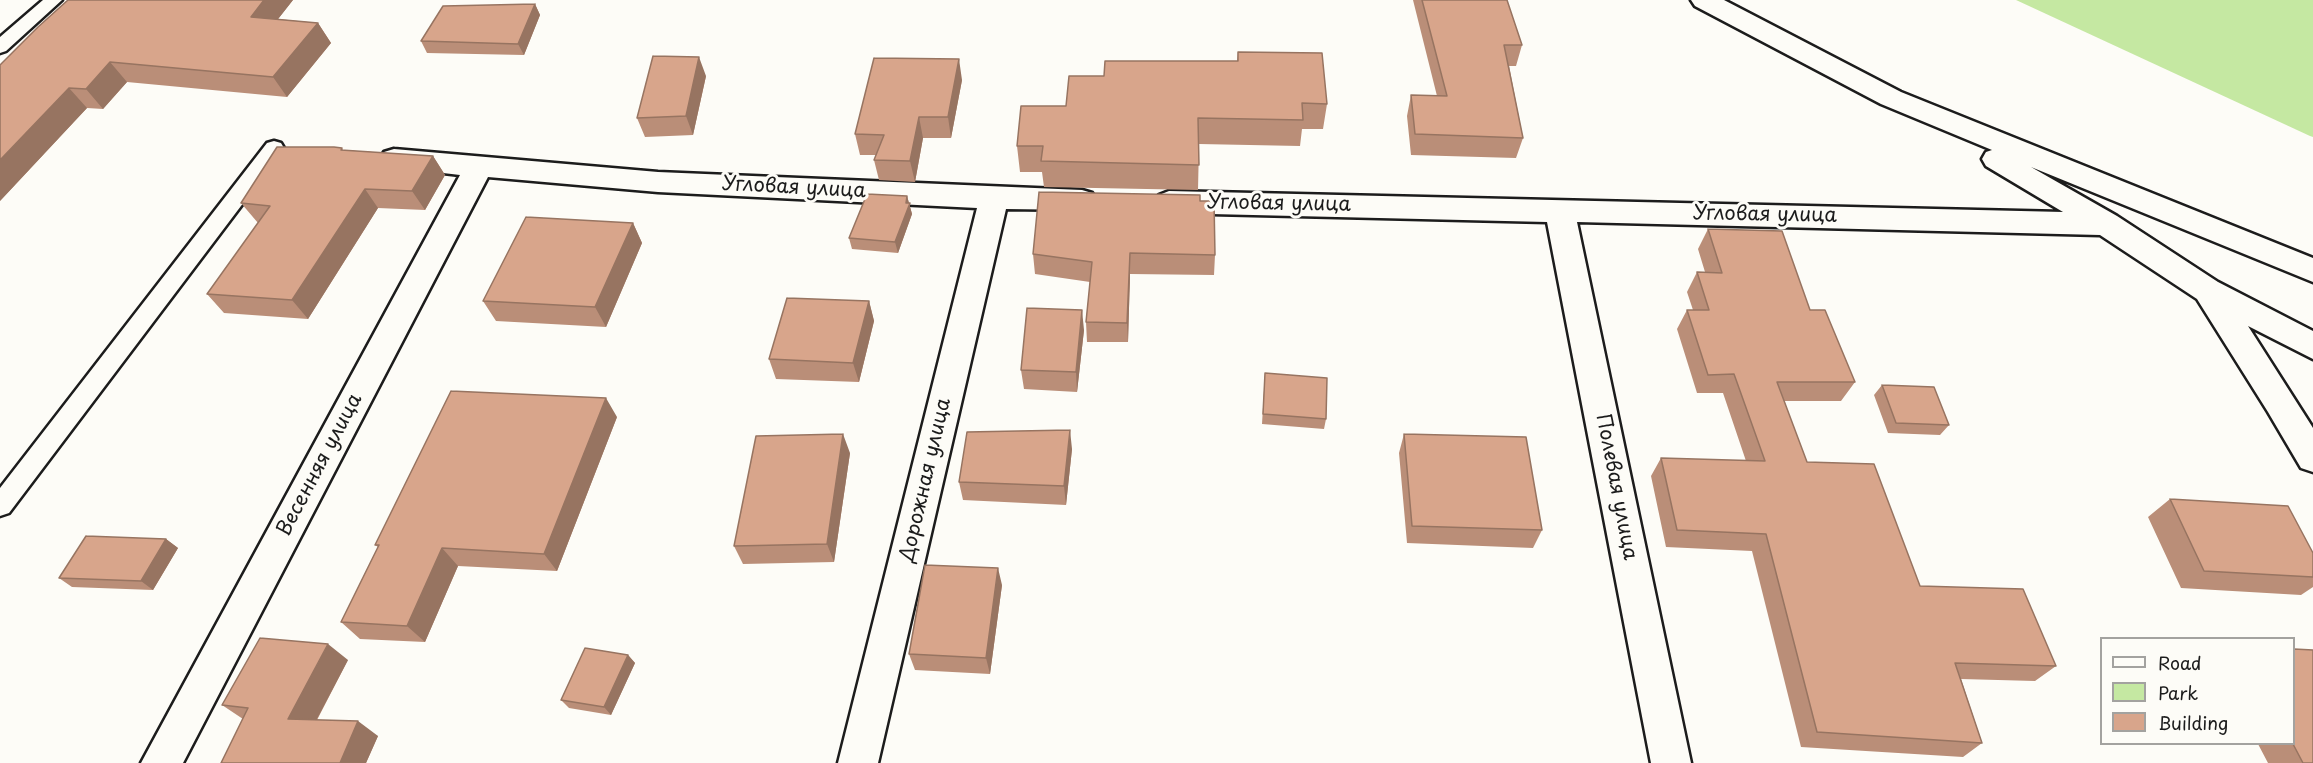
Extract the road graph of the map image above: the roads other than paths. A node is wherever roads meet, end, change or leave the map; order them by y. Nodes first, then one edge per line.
1 (53, 0) edge
2 (1704, 0) edge
3 (0, 47) edge
4 (1891, 98) junction
5 (286, 149) edge
6 (366, 156) edge
7 (479, 167) junction
8 (994, 198) junction
9 (1112, 200) edge
10 (1147, 201) edge
11 (1560, 210) junction
12 (2106, 224) junction
13 (2313, 271) edge
14 (2207, 290) junction
15 (2313, 346) edge
16 (2313, 458) edge
17 (0, 506) edge
18 (161, 763) edge
19 (858, 763) edge
20 (1671, 763) edge

1 - 3 lane
2 - 4 street
4 - 12 street
4 - 13 street
5 - 17 lane
6 - 7 street, Угловая улица
7 - 8 street, Угловая улица
7 - 18 street, Весенняя улица
8 - 9 street, Угловая улица
8 - 19 street, Дорожная улица
10 - 11 street, Угловая улица
11 - 12 street, Угловая улица
11 - 20 street, Полевая улица
12 - 14 street
14 - 15 street
14 - 16 street

